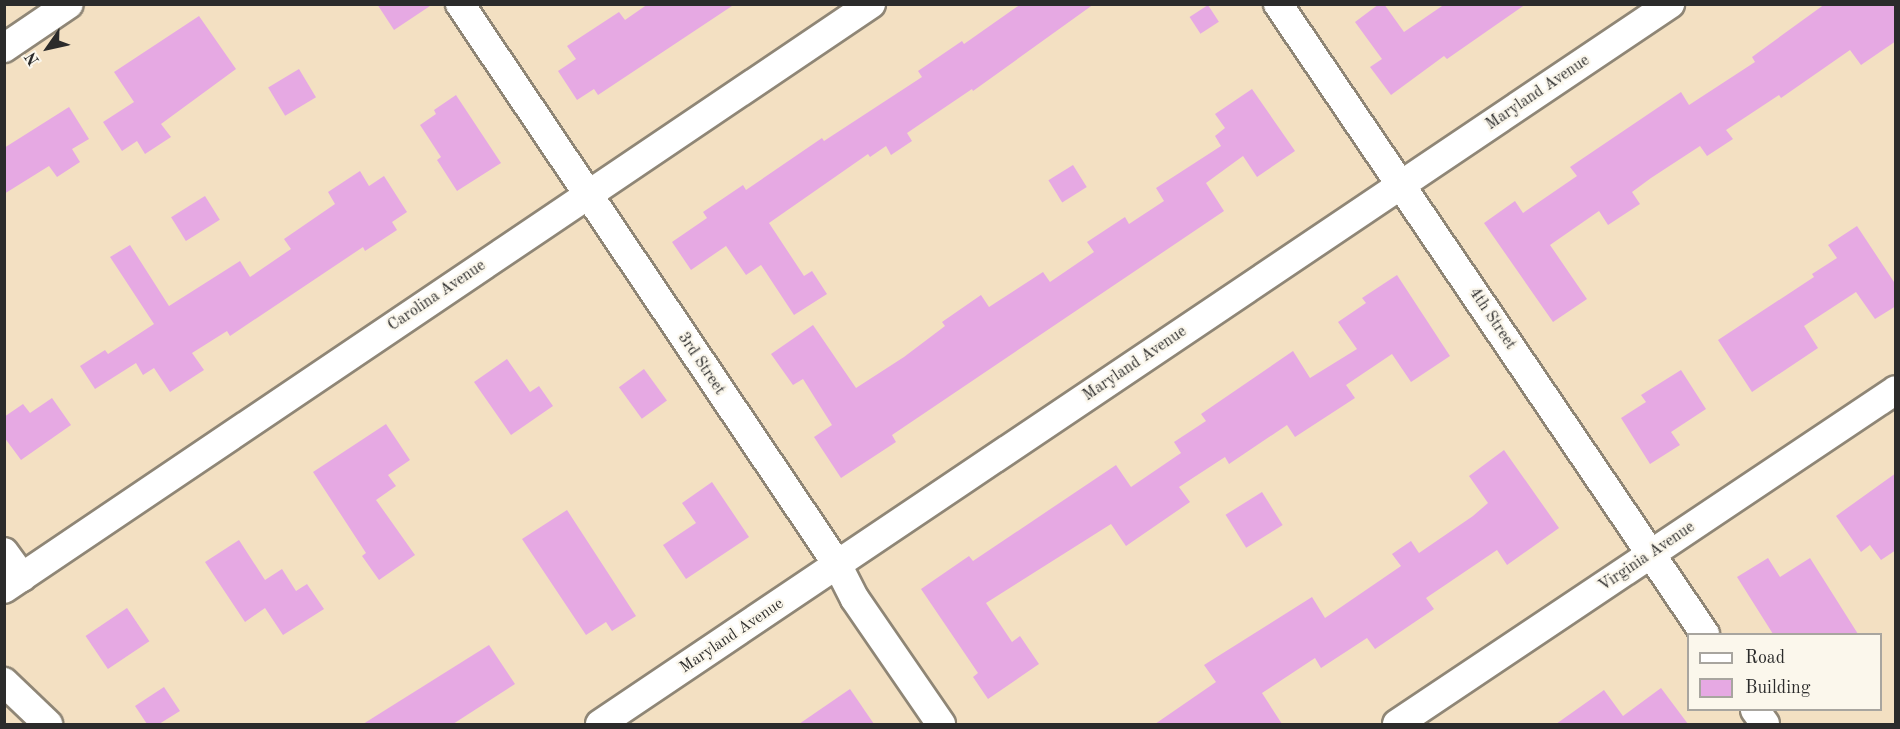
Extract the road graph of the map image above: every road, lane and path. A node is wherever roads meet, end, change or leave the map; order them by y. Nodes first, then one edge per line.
1 (69, 4) edge
2 (460, 4) edge
3 (871, 4) edge
4 (1278, 4) edge
5 (1670, 4) edge
6 (4, 48) edge
7 (1401, 185) junction
8 (588, 195) junction
9 (1896, 390) edge
10 (4, 552) edge
11 (1652, 554) junction
12 (837, 564) junction
13 (13, 583) edge
14 (1704, 633) edge
15 (4, 682) edge
16 (1756, 711) edge
17 (48, 724) edge
18 (600, 724) edge
19 (941, 724) edge
20 (1397, 724) edge
21 (1765, 724) edge

1 - 6 street
2 - 8 street, 3rd Street
3 - 8 street, Carolina Avenue
4 - 7 street, 4th Street
5 - 7 street, Maryland Avenue
7 - 11 street, 4th Street
7 - 12 street, Maryland Avenue
8 - 12 street, 3rd Street
8 - 13 street, Carolina Avenue
9 - 11 street, Virginia Avenue
10 - 13 street
11 - 14 street, 4th Street
11 - 20 street, Virginia Avenue
12 - 18 street, Maryland Avenue
12 - 19 street, 3rd Street
15 - 17 street
16 - 21 street

